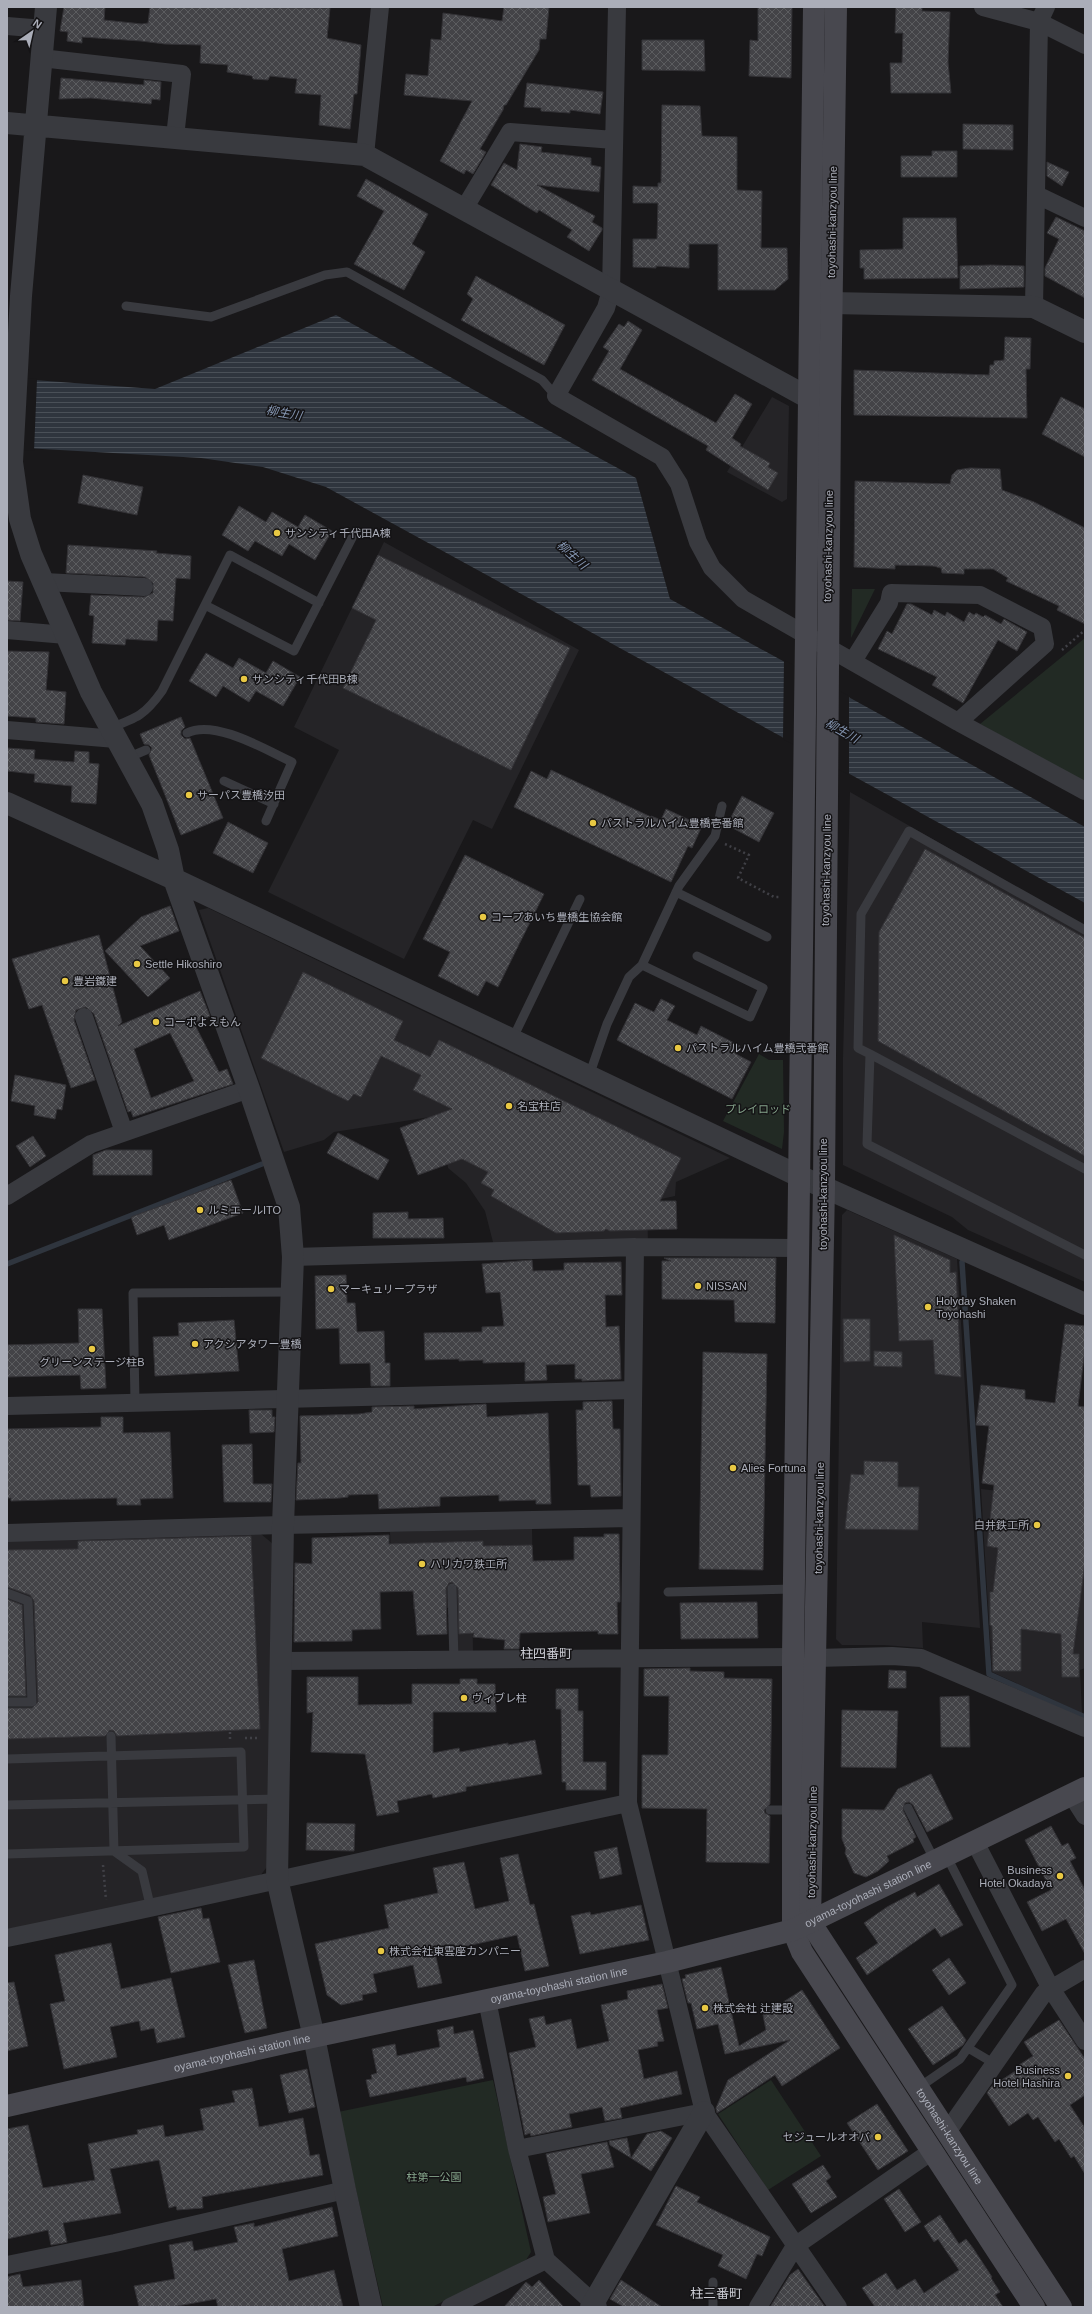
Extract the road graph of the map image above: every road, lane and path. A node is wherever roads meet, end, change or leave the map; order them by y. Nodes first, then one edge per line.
1 (46, 7) edge
2 (380, 7) edge
3 (617, 7) edge
4 (814, 7) edge
5 (836, 7) edge
6 (983, 7) edge
7 (1043, 15) edge
8 (7, 26) edge
9 (44, 29) junction
10 (1085, 45) edge
11 (42, 58) junction
12 (7, 123) edge
13 (36, 125) junction
14 (175, 137) junction
15 (614, 140) junction
16 (365, 154) junction
17 (1037, 195) junction
18 (464, 209) junction
19 (1085, 218) edge
20 (611, 290) junction
21 (14, 296) edge
22 (831, 303) junction
23 (126, 306) dead end
24 (1034, 307) junction
25 (1085, 332) edge
26 (556, 396) junction
27 (816, 405) junction
28 (13, 519) edge
29 (352, 538) dead end
30 (44, 582) junction
31 (144, 587) dead end
32 (319, 603) junction
33 (205, 605) junction
34 (7, 630) edge
35 (66, 634) junction
36 (853, 661) junction
37 (958, 722) junction
38 (7, 730) edge
39 (113, 733) junction
40 (187, 733) dead end
41 (224, 781) dead end
42 (1085, 791) edge
43 (7, 803) edge
44 (274, 804) junction
45 (722, 806) dead end
46 (266, 821) dead end
47 (729, 846) dead end
48 (174, 879) junction
49 (676, 892) junction
50 (781, 897) dead end
51 (580, 898) dead end
52 (1085, 930) edge
53 (767, 937) dead end
54 (697, 956) dead end
55 (642, 965) junction
56 (84, 1017) dead end
57 (512, 1040) junction
58 (870, 1054) junction
59 (590, 1076) junction
60 (249, 1089) junction
61 (124, 1132) junction
62 (1085, 1169) edge
63 (799, 1176) junction
64 (824, 1187) junction
65 (7, 1196) edge
66 (635, 1248) junction
67 (798, 1248) junction
68 (1085, 1255) edge
69 (293, 1257) junction
70 (292, 1292) junction
71 (1084, 1300) edge
72 (633, 1390) junction
73 (287, 1399) junction
74 (135, 1402) junction
75 (7, 1406) edge
76 (631, 1518) junction
77 (283, 1525) junction
78 (7, 1533) edge
79 (452, 1588) dead end
80 (793, 1589) junction
81 (668, 1592) dead end
82 (7, 1593) edge
83 (792, 1657) junction
84 (816, 1658) junction
85 (629, 1659) junction
86 (454, 1660) junction
87 (282, 1661) junction
88 (7, 1702) edge
89 (1085, 1728) edge
90 (111, 1736) dead end
91 (112, 1756) junction
92 (7, 1759) edge
93 (1078, 1791) edge
94 (279, 1798) junction
95 (242, 1800) junction
96 (113, 1802) junction
97 (628, 1804) junction
98 (7, 1805) edge
99 (908, 1808) dead end
100 (770, 1810) dead end
101 (792, 1810) junction
102 (1085, 1816) edge
103 (975, 1842) junction
104 (114, 1851) junction
105 (7, 1854) edge
106 (941, 1858) junction
107 (277, 1879) junction
108 (151, 1909) junction
109 (801, 1926) junction
110 (7, 1938) edge
111 (667, 1962) junction
112 (1085, 1969) edge
113 (1050, 1987) junction
114 (487, 2000) junction
115 (314, 2037) junction
116 (1085, 2041) edge
117 (968, 2048) junction
118 (995, 2064) junction
119 (918, 2088) junction
120 (7, 2106) edge
121 (704, 2112) junction
122 (947, 2132) junction
123 (517, 2149) junction
124 (932, 2151) junction
125 (345, 2190) junction
126 (795, 2246) junction
127 (546, 2260) junction
128 (7, 2265) edge
129 (713, 2282) dead end
130 (594, 2306) edge
131 (371, 2307) edge
132 (450, 2307) edge
133 (713, 2307) edge
134 (758, 2307) edge
135 (838, 2307) edge
136 (1034, 2307) edge
137 (1061, 2307) edge

1 - 9 street
2 - 16 street
3 - 15 street
4 - 27 main road, toyohashi-kanzyou line
5 - 22 main road, toyohashi-kanzyou line
6 - 7 street
7 - 10 street
7 - 17 street
8 - 9 street
9 - 11 street
11 - 13 street
11 - 14 street
12 - 13 street
13 - 14 street
13 - 21 street
14 - 16 street
15 - 18 street
15 - 20 street
16 - 18 street
17 - 19 street
17 - 24 street
18 - 20 street
20 - 26 street
20 - 27 street
21 - 28 street
22 - 24 street
22 - 27 main road, toyohashi-kanzyou line
23 - 26 lane
24 - 25 street
26 - 36 street
27 - 63 main road, toyohashi-kanzyou line
27 - 64 main road, toyohashi-kanzyou line
28 - 30 street
29 - 32 lane
30 - 31 street
30 - 35 street
32 - 33 lane
32 - 33 lane
33 - 39 lane
34 - 35 street
35 - 39 street
36 - 37 street
36 - 37 street
37 - 42 street
38 - 39 street
39 - 48 street
40 - 44 lane
41 - 44 lane
43 - 48 street
44 - 46 lane
45 - 49 lane
47 - 50 path
48 - 57 street
48 - 60 street
49 - 53 lane
49 - 55 lane
51 - 57 lane
52 - 58 lane
54 - 55 lane
55 - 59 lane
56 - 61 street
57 - 59 street
58 - 62 lane
58 - 68 lane
59 - 63 street
60 - 61 street
60 - 69 street
61 - 65 street
63 - 64 street
63 - 67 main road, toyohashi-kanzyou line
64 - 71 street
64 - 84 main road, toyohashi-kanzyou line
66 - 67 street
66 - 69 street
66 - 72 street
67 - 80 main road, toyohashi-kanzyou line
69 - 70 street
70 - 73 street
70 - 74 lane
72 - 73 street
72 - 76 street
73 - 74 street
73 - 77 street
74 - 75 street
76 - 77 street
76 - 85 street
77 - 78 street
77 - 87 street
79 - 86 lane
80 - 81 lane
80 - 83 main road, toyohashi-kanzyou line
82 - 88 lane
83 - 85 street
83 - 101 main road, toyohashi-kanzyou line
84 - 89 street
84 - 109 main road, toyohashi-kanzyou line
85 - 86 street
85 - 97 street
86 - 87 street
87 - 94 street
90 - 91 lane
91 - 92 lane
91 - 95 lane
91 - 96 lane
93 - 102 street
93 - 103 main road, oyama-toyohashi station line
94 - 95 lane
94 - 107 street
95 - 96 lane
95 - 104 lane
96 - 98 lane
96 - 104 lane
97 - 107 street
97 - 111 street
99 - 106 lane
100 - 101 lane
101 - 109 main road, toyohashi-kanzyou line
103 - 106 main road, oyama-toyohashi station line
103 - 113 street
104 - 105 lane
104 - 108 lane
106 - 109 main road, oyama-toyohashi station line
106 - 117 lane
107 - 108 street
107 - 115 street
108 - 110 street
109 - 111 main road, oyama-toyohashi station line
109 - 119 main road, toyohashi-kanzyou line
109 - 124 main road, toyohashi-kanzyou line
111 - 114 main road, oyama-toyohashi station line
111 - 121 street
112 - 113 street
113 - 116 street
113 - 118 street
114 - 115 main road, oyama-toyohashi station line
114 - 123 street
115 - 120 main road, oyama-toyohashi station line
115 - 125 street
117 - 118 lane
117 - 119 lane
118 - 122 street
119 - 122 main road, toyohashi-kanzyou line
121 - 123 street
121 - 126 street
121 - 130 street
122 - 137 main road, toyohashi-kanzyou line
123 - 127 street
124 - 126 street
124 - 136 main road, toyohashi-kanzyou line
125 - 128 street
125 - 131 street
126 - 134 street
126 - 135 street
127 - 130 street
127 - 132 street
129 - 133 lane

